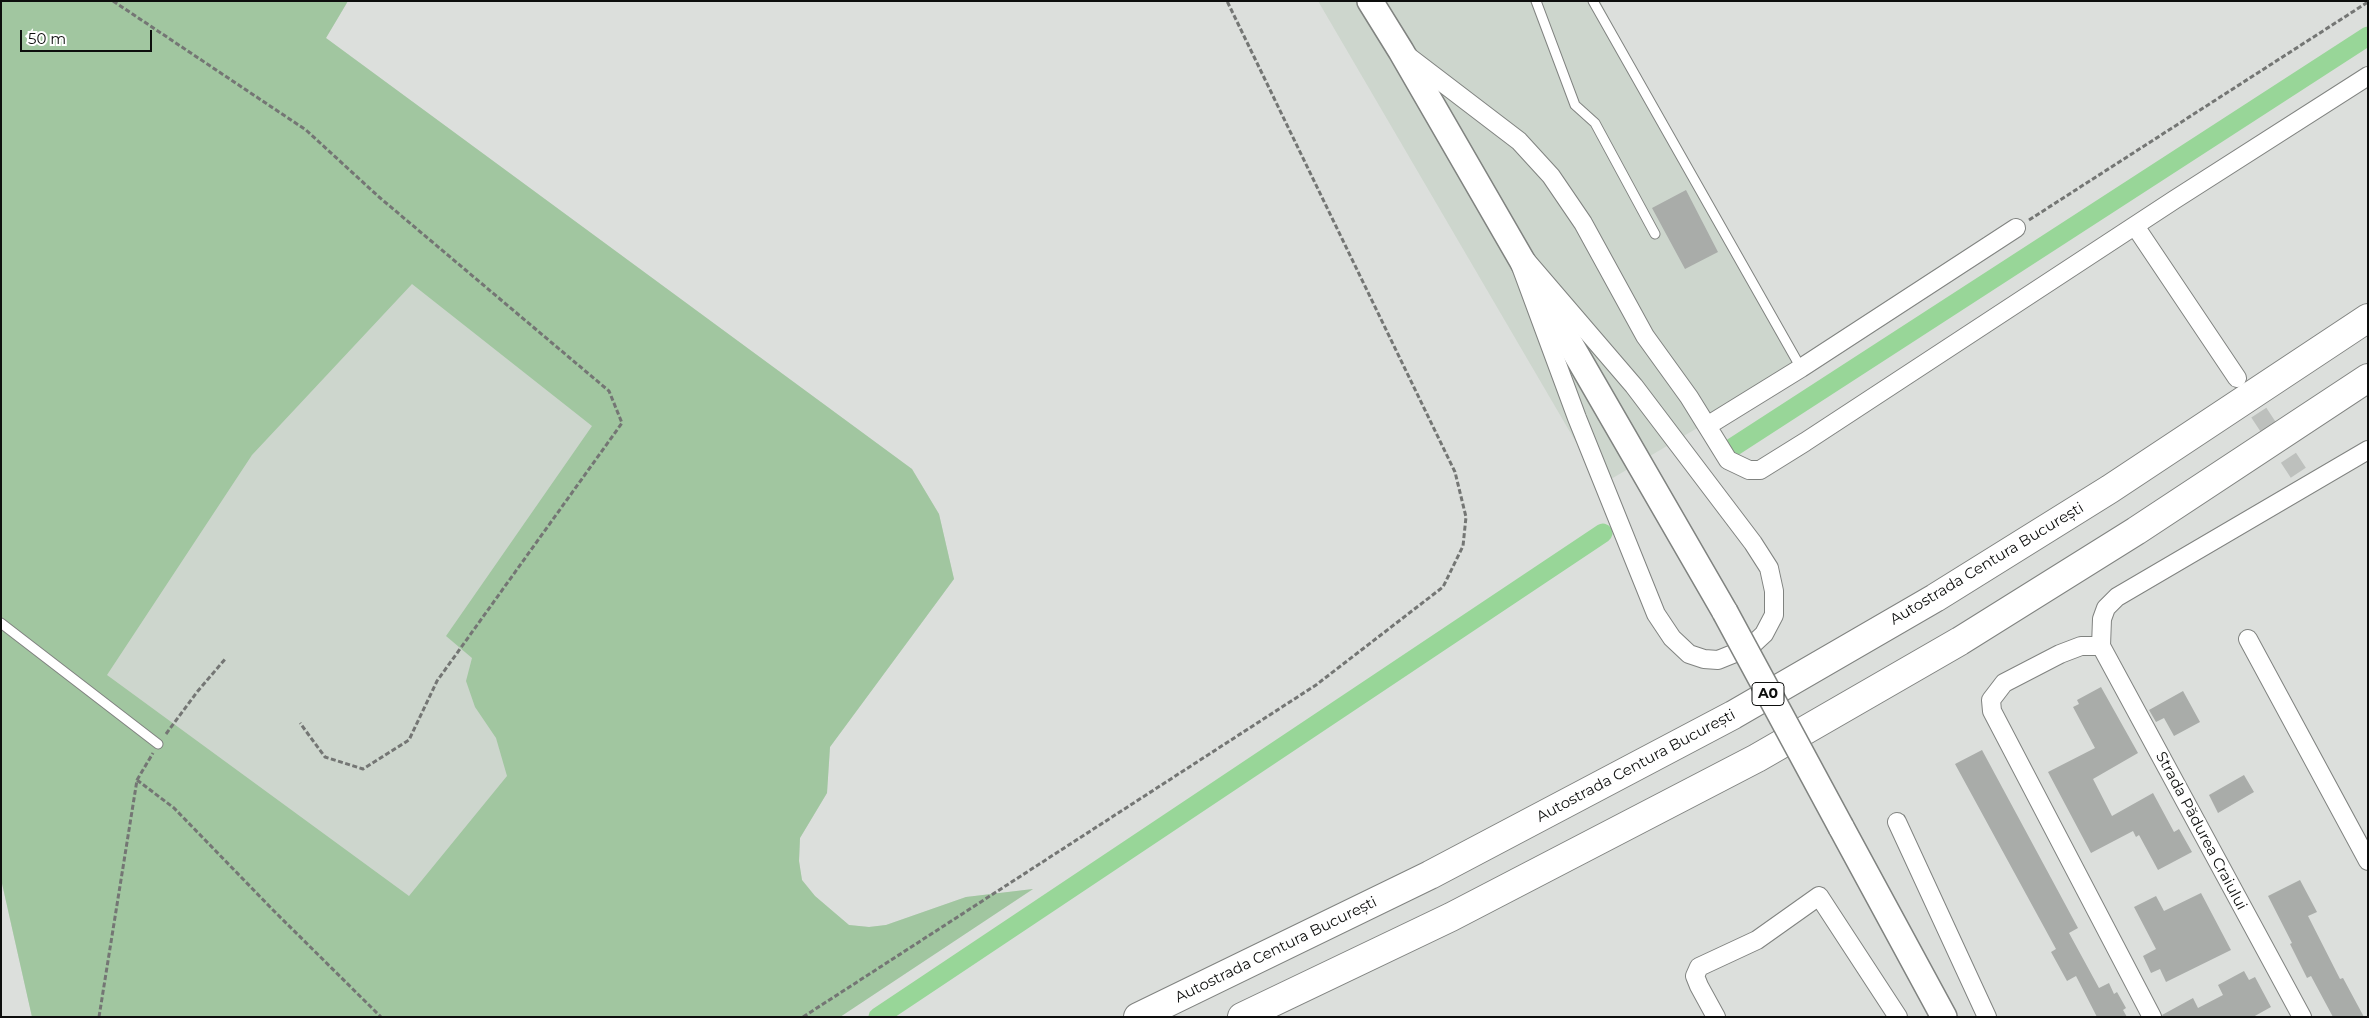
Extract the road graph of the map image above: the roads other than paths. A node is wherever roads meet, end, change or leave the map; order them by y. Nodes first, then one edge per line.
1 (1370, 1) edge
2 (1536, 1) edge
3 (1593, 1) edge
4 (1401, 51) junction
5 (2368, 76) edge
6 (2135, 226) junction
7 (2016, 228) road end
8 (1655, 234) dead end
9 (1513, 245) junction
10 (2368, 318) edge
11 (1801, 368) junction
12 (2236, 378) tunnel mouth
13 (2368, 378) edge
14 (1707, 426) junction
15 (2368, 450) edge
16 (1, 623) edge
17 (2248, 640) dead end
18 (2101, 646) junction
19 (158, 744) road end
20 (1897, 822) dead end
21 (2368, 861) edge
22 (1138, 1017) edge
23 (1242, 1017) edge
24 (1716, 1017) edge
25 (1898, 1017) edge
26 (1944, 1017) edge
27 (1987, 1017) edge
28 (2152, 1017) edge
29 (2302, 1017) edge

1 - 4 main road
2 - 8 lane
3 - 11 lane
4 - 9 main road
4 - 14 street
5 - 6 street
6 - 12 street
6 - 14 street
7 - 11 street
9 - 9 street
9 - 26 main road, bridge
10 - 22 highway, Autostrada Centura București / A0
11 - 14 street
13 - 23 highway
15 - 18 street
16 - 19 lane
17 - 21 street
18 - 28 street
18 - 29 street, Strada Pădurea Craiului
20 - 27 street
24 - 25 street

